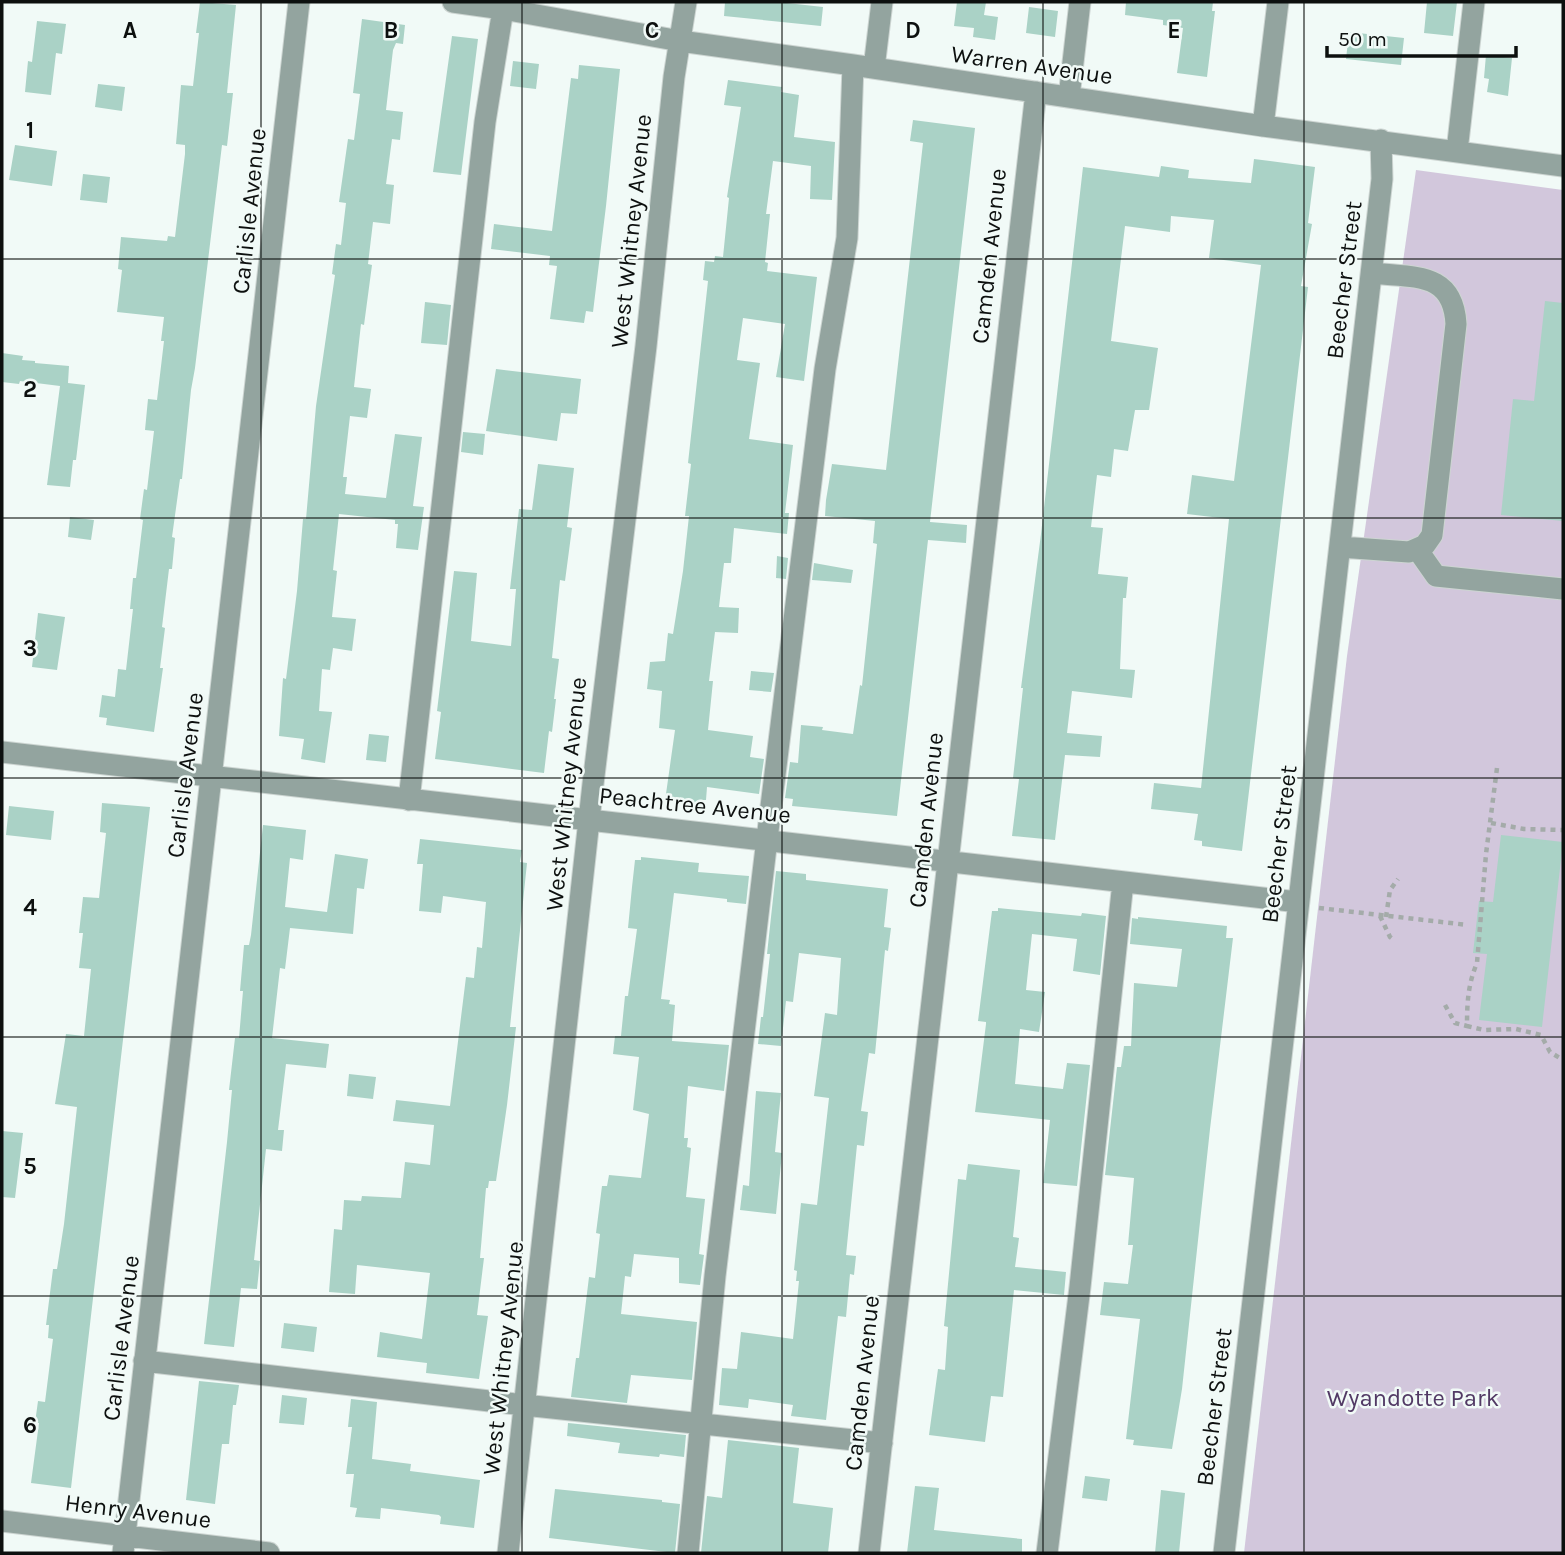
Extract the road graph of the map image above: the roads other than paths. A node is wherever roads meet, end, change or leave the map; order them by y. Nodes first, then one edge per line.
1 (299, 2) edge
2 (453, 2) edge
3 (686, 2) edge
4 (883, 2) edge
5 (1080, 2) edge
6 (1278, 2) edge
7 (1474, 2) edge
8 (493, 6) edge
9 (680, 41) junction
10 (864, 66) junction
11 (1036, 92) junction
12 (1069, 97) junction
13 (1263, 126) junction
14 (1381, 140) junction
15 (1457, 151) junction
16 (1563, 166) edge
17 (1372, 273) junction
18 (1340, 547) junction
19 (1417, 549) junction
20 (1563, 589) edge
21 (2, 752) edge
22 (212, 776) junction
23 (409, 800) junction
24 (590, 820) junction
25 (767, 839) junction
26 (947, 861) junction
27 (1124, 882) junction
28 (1298, 902) junction
29 (144, 1361) junction
30 (524, 1405) junction
31 (700, 1423) junction
32 (882, 1443) junction
33 (2, 1521) edge
34 (124, 1544) edge
35 (269, 1553) edge
36 (508, 1553) edge
37 (688, 1553) edge
38 (869, 1553) edge
39 (1047, 1553) edge
40 (1224, 1553) edge

1 - 22 street, Carlisle Avenue
2 - 8 street, Warren Avenue
3 - 9 street, West Whitney Avenue
4 - 10 street
5 - 12 street
6 - 13 street
7 - 15 street
8 - 9 street, Warren Avenue
8 - 23 street
9 - 10 street, Warren Avenue
9 - 24 street, West Whitney Avenue
10 - 11 street, Warren Avenue
10 - 25 street
11 - 12 street, Warren Avenue
11 - 26 street, Camden Avenue
12 - 13 street, Warren Avenue
13 - 14 street, Warren Avenue
14 - 15 street, Warren Avenue
14 - 17 street, Beecher Street
15 - 16 street, Warren Avenue
17 - 18 street, Beecher Street
17 - 19 street
18 - 19 street
18 - 28 street, Beecher Street
19 - 20 street
21 - 22 street, Peachtree Avenue
22 - 23 street, Peachtree Avenue
22 - 29 street, Carlisle Avenue
23 - 24 street, Peachtree Avenue
24 - 25 street, Peachtree Avenue
24 - 30 street, West Whitney Avenue
25 - 26 street, Peachtree Avenue
25 - 31 street
26 - 27 street, Peachtree Avenue
26 - 32 street, Camden Avenue
27 - 28 street, Peachtree Avenue
27 - 39 street
28 - 40 street, Beecher Street
29 - 30 street
29 - 34 street, Carlisle Avenue
30 - 31 street
30 - 36 street, West Whitney Avenue
31 - 32 street
31 - 37 street
32 - 38 street, Camden Avenue
33 - 34 street, Henry Avenue
34 - 35 street, Henry Avenue

